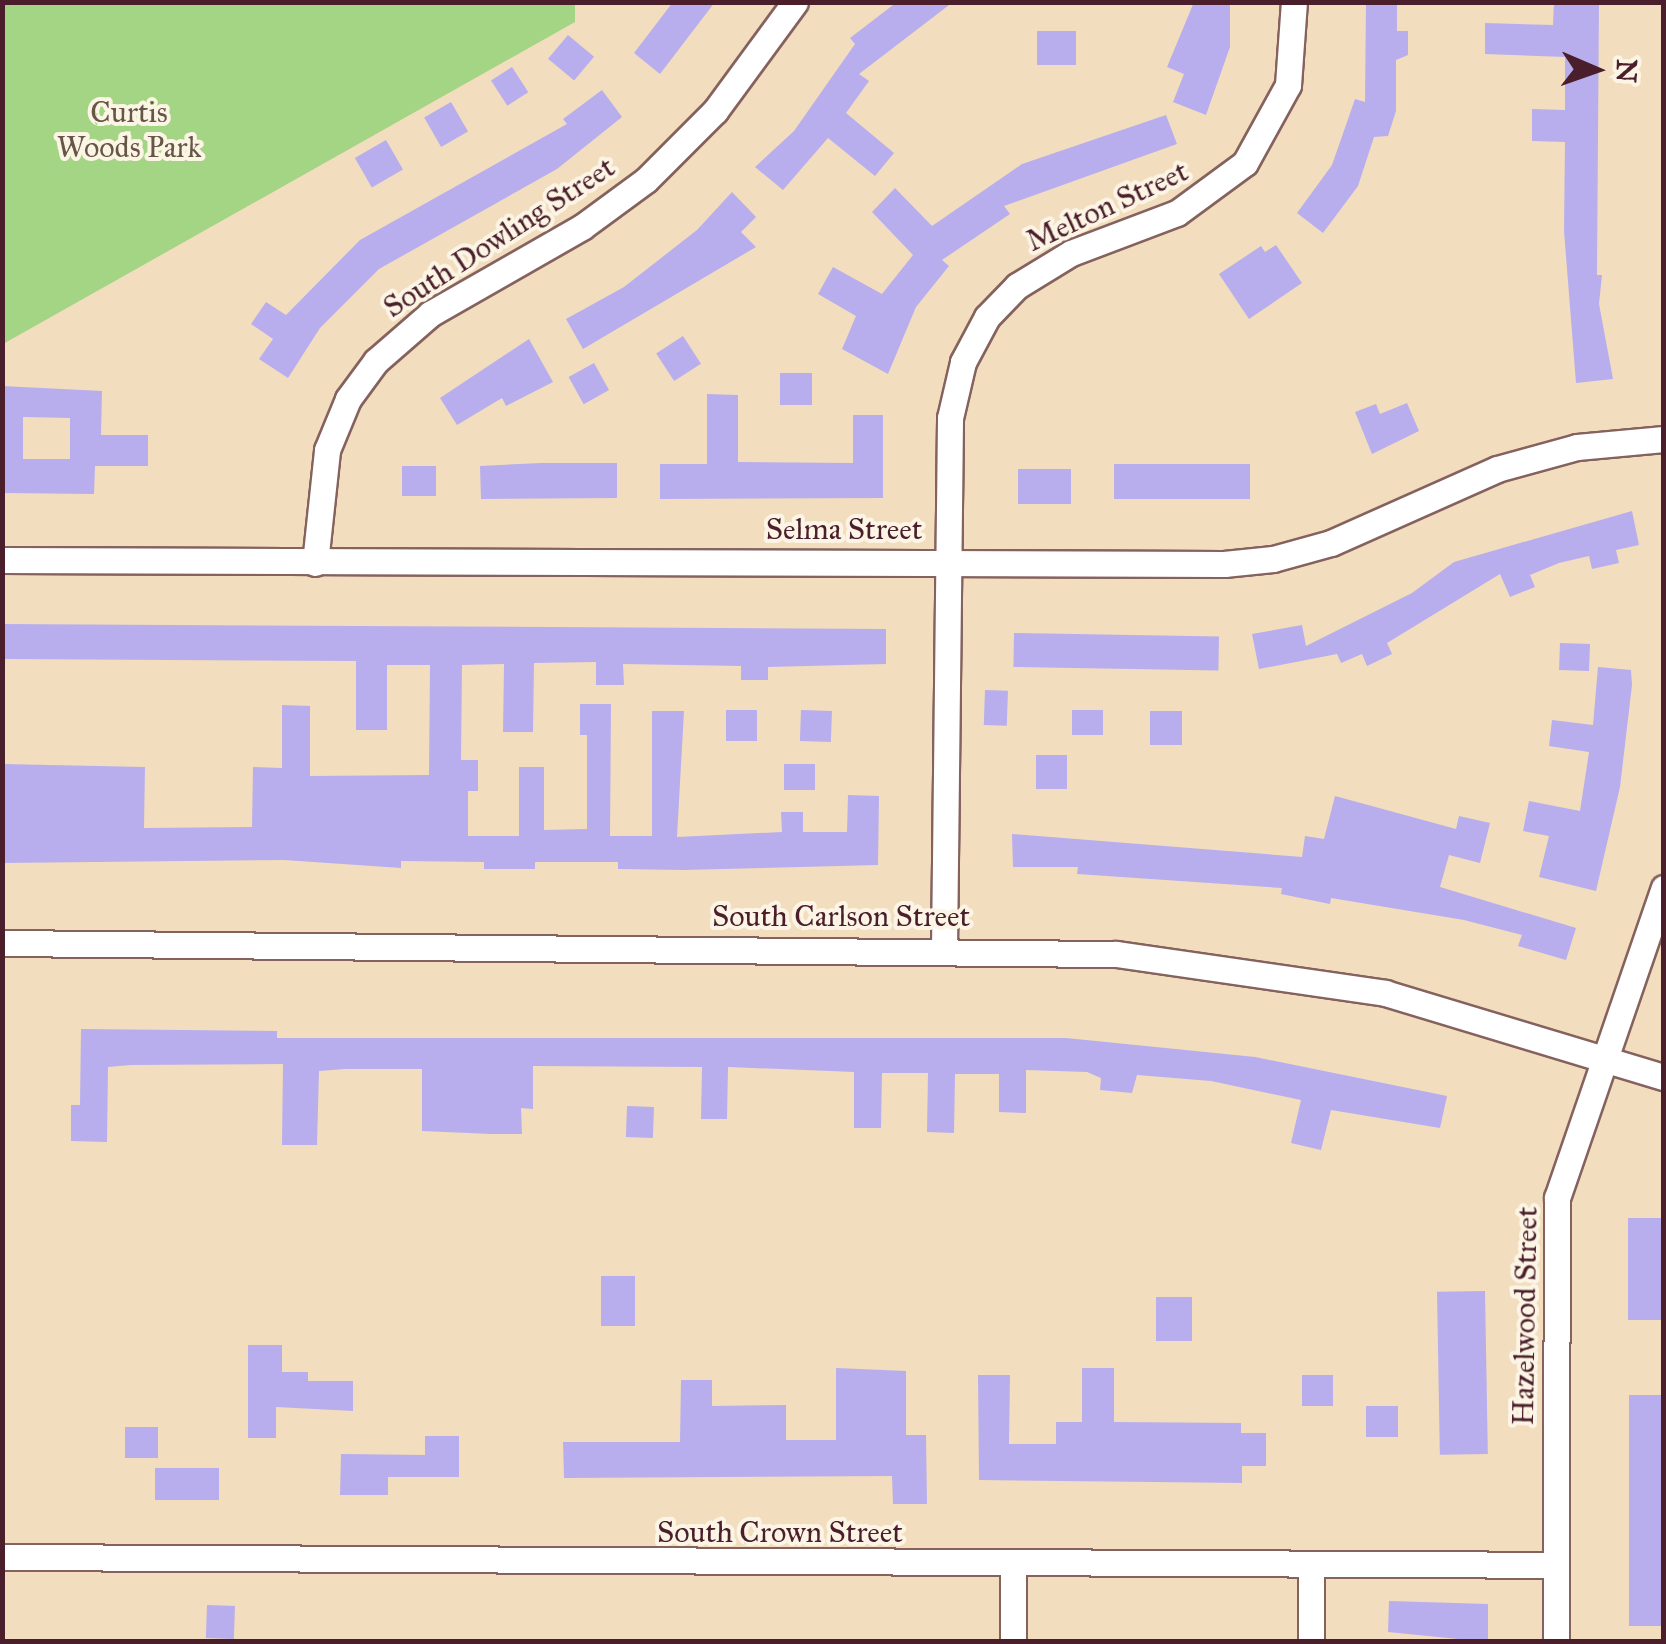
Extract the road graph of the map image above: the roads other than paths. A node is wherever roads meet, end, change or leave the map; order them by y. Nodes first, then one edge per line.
1 (796, 2) edge
2 (1294, 2) edge
3 (1664, 439) edge
4 (2, 560) edge
5 (948, 562) junction
6 (316, 563) junction
7 (1664, 888) edge
8 (2, 942) edge
9 (944, 949) junction
10 (1609, 1058) junction
11 (1664, 1077) edge
12 (2, 1557) edge
13 (1556, 1565) junction
14 (1012, 1566) junction
15 (1310, 1567) junction
16 (1013, 1642) edge
17 (1311, 1642) edge
18 (1556, 1642) edge

1 - 6 street, South Dowling Street
2 - 5 street, Melton Street
3 - 5 street, Selma Street
4 - 6 street, Selma Street
5 - 6 street, Selma Street
5 - 9 street, Melton Street
7 - 10 street, Hazelwood Street
8 - 9 street, South Carlson Street
9 - 10 street, South Carlson Street
10 - 11 street, South Carlson Street
10 - 13 street, Hazelwood Street
12 - 14 street, South Crown Street
13 - 15 street, South Crown Street
13 - 18 street, Hazelwood Street
14 - 15 street, South Crown Street
14 - 16 street
15 - 17 street

